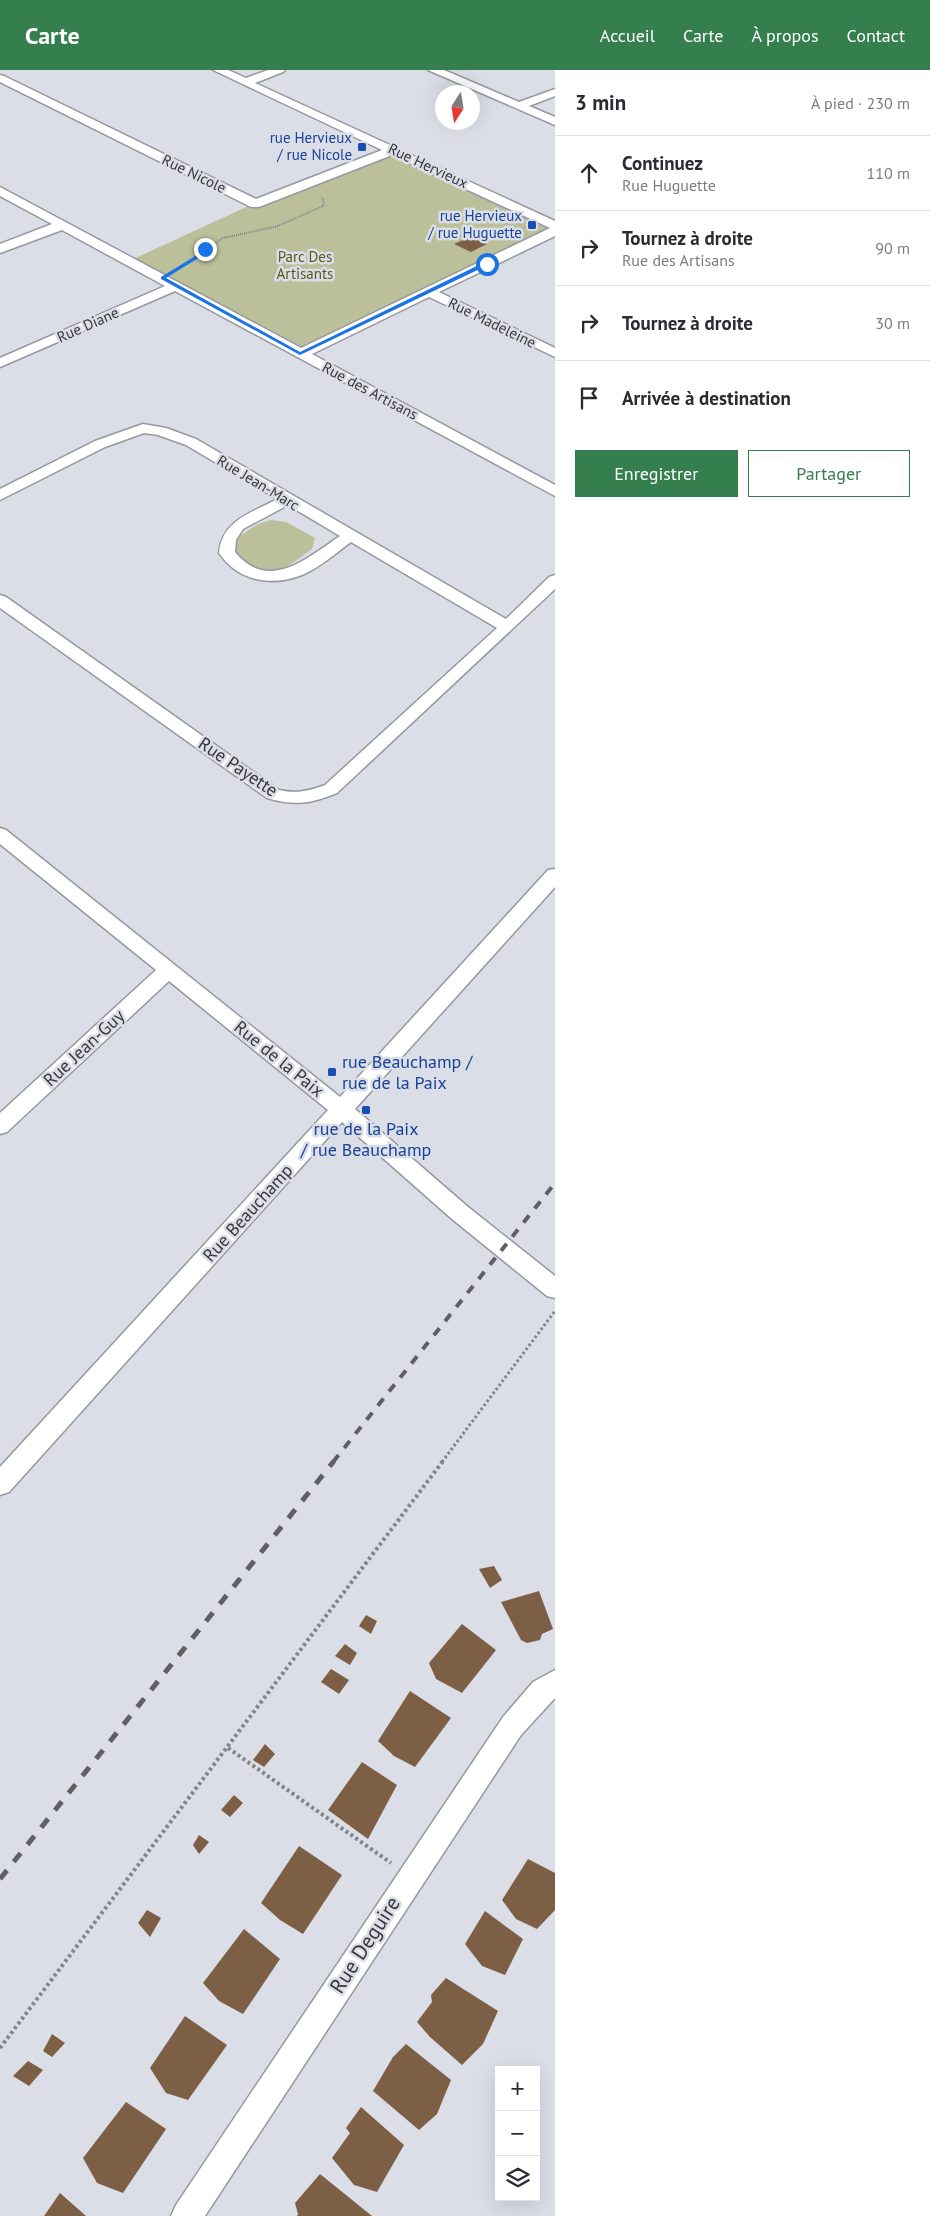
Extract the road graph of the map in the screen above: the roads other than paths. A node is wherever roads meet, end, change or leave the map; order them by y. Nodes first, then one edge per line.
1 (4, 70) edge
2 (219, 70) edge
3 (279, 70) edge
4 (434, 70) edge
5 (0, 71) edge
6 (0, 78) edge
7 (246, 82) junction
8 (555, 92) edge
9 (518, 106) junction
10 (555, 121) edge
11 (393, 150) junction
12 (0, 191) edge
13 (62, 225) junction
14 (555, 226) edge
15 (555, 231) edge
16 (0, 249) edge
17 (176, 286) junction
18 (429, 292) junction
19 (555, 353) edge
20 (300, 354) junction
21 (0, 364) edge
22 (555, 491) edge
23 (0, 496) edge
24 (287, 500) junction
25 (349, 537) junction
26 (555, 580) edge
27 (0, 600) edge
28 (506, 627) junction
29 (0, 834) edge
30 (555, 875) edge
31 (168, 970) junction
32 (342, 1110) junction
33 (0, 1126) edge
34 (555, 1289) edge
35 (0, 1484) edge
36 (555, 1683) edge
37 (187, 2216) edge

1 - 5 street
2 - 7 street, Rue Hervieux
3 - 7 street
4 - 9 street
6 - 11 street, Rue Nicole
7 - 11 street, Rue Hervieux
8 - 9 street
9 - 10 street
11 - 14 street, Rue Hervieux
12 - 13 street, Rue des Artisans
13 - 16 street
13 - 17 street, Rue des Artisans
15 - 18 street
17 - 20 street, Rue des Artisans
17 - 21 street, Rue Diane
18 - 19 street, Rue Madeleine
18 - 20 street
20 - 22 street, Rue des Artisans
23 - 24 street, Rue Jean-Marc
24 - 25 street, Rue Jean-Marc
24 - 25 street
25 - 28 street, Rue Jean-Marc
26 - 28 street, Rue Payette
27 - 28 street, Rue Payette
29 - 31 street, Rue de la Paix
30 - 32 street, Rue Beauchamp
31 - 32 street, Rue de la Paix
31 - 33 street, Rue Jean-Guy
32 - 34 street, Rue de la Paix
32 - 35 street, Rue Beauchamp
36 - 37 street, Rue Deguire

